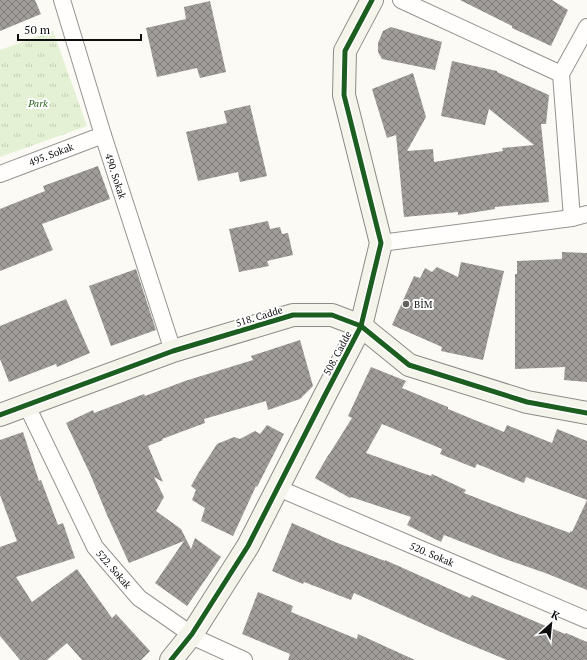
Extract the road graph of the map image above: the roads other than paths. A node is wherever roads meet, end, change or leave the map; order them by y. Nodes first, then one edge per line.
1 (62, 0) edge
2 (372, 0) edge
3 (401, 0) edge
4 (587, 27) edge
5 (561, 74) junction
6 (103, 135) junction
7 (0, 174) edge
8 (579, 216) edge
9 (381, 243) junction
10 (360, 326) junction
11 (173, 351) junction
12 (27, 406) junction
13 (587, 412) edge
14 (0, 415) edge
15 (278, 488) junction
16 (587, 620) edge
17 (192, 634) junction
18 (171, 660) edge
19 (244, 660) edge

1 - 6 street, 490. Sokak
2 - 9 street, 508. Cadde
3 - 5 street
4 - 5 street
5 - 8 street
6 - 7 street, 495. Sokak
6 - 11 street, 490. Sokak
8 - 9 street
9 - 10 street, 508. Cadde
10 - 11 street, 518. Cadde
10 - 13 street, 518. Cadde
10 - 15 street, 508. Cadde
11 - 12 street, 518. Cadde
12 - 14 street, 518. Cadde
12 - 17 street, 522. Sokak
15 - 16 street, 520. Sokak
15 - 17 street, 508. Cadde
17 - 18 street, 508. Cadde
17 - 19 street, 522. Sokak

